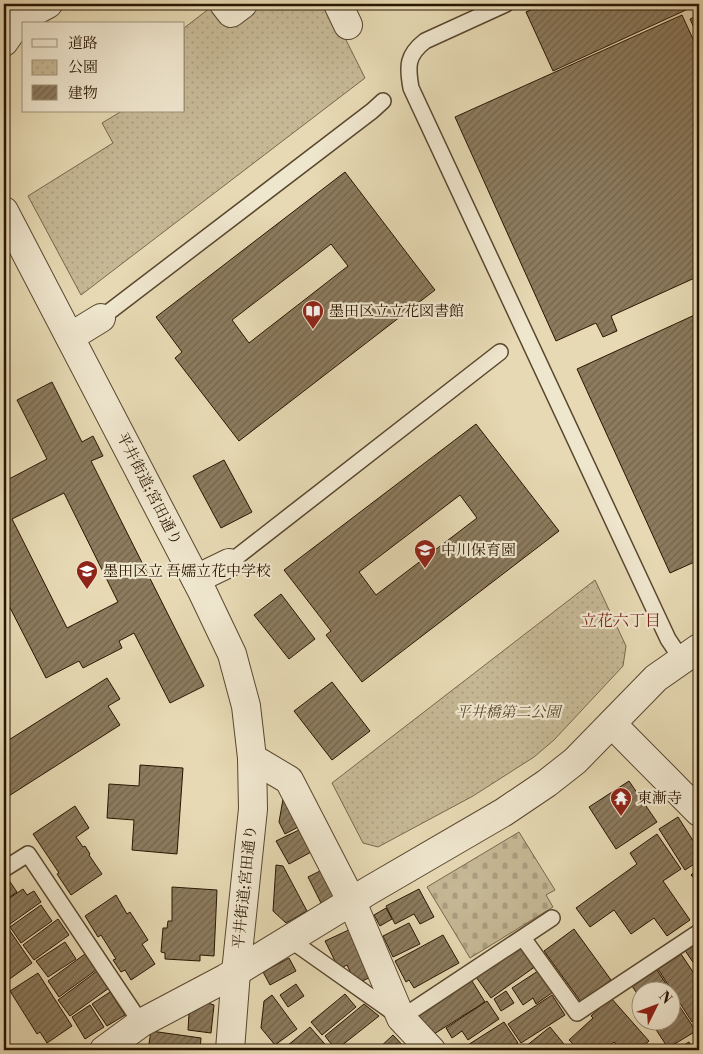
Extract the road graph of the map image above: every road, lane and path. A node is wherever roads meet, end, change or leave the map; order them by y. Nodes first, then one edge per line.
1 (48, 4) edge
2 (224, 4) edge
3 (243, 4) edge
4 (506, 4) edge
5 (4, 42) edge
6 (383, 101) dead end
7 (4, 211) edge
8 (101, 318) joint
9 (70, 337) junction
10 (500, 352) dead end
11 (229, 563) joint
12 (196, 580) junction
13 (691, 654) edge
14 (612, 724) junction
15 (252, 758) junction
16 (699, 812) edge
17 (4, 869) edge
18 (352, 902) junction
19 (552, 918) dead end
20 (699, 932) edge
21 (523, 938) junction
22 (289, 939) junction
23 (236, 972) junction
24 (401, 1018) junction
25 (141, 1023) junction
26 (104, 1050) edge
27 (230, 1050) edge
28 (431, 1050) edge

1 - 5 street
2 - 3 street
4 - 13 lane
6 - 8 lane
7 - 9 street, 平井街道;宮田通り
8 - 9 street
9 - 12 street, 平井街道;宮田通り
10 - 11 lane
11 - 12 street
12 - 15 street, 平井街道;宮田通り
13 - 14 street
14 - 16 street
14 - 18 street
15 - 18 street
15 - 23 street, 平井街道;宮田通り
17 - 25 lane
18 - 22 street
18 - 24 street
19 - 21 lane
20 - 21 lane
21 - 24 lane
22 - 23 street
22 - 24 lane
23 - 25 street
23 - 27 street, 平井街道;宮田通り
24 - 28 street
25 - 26 street

